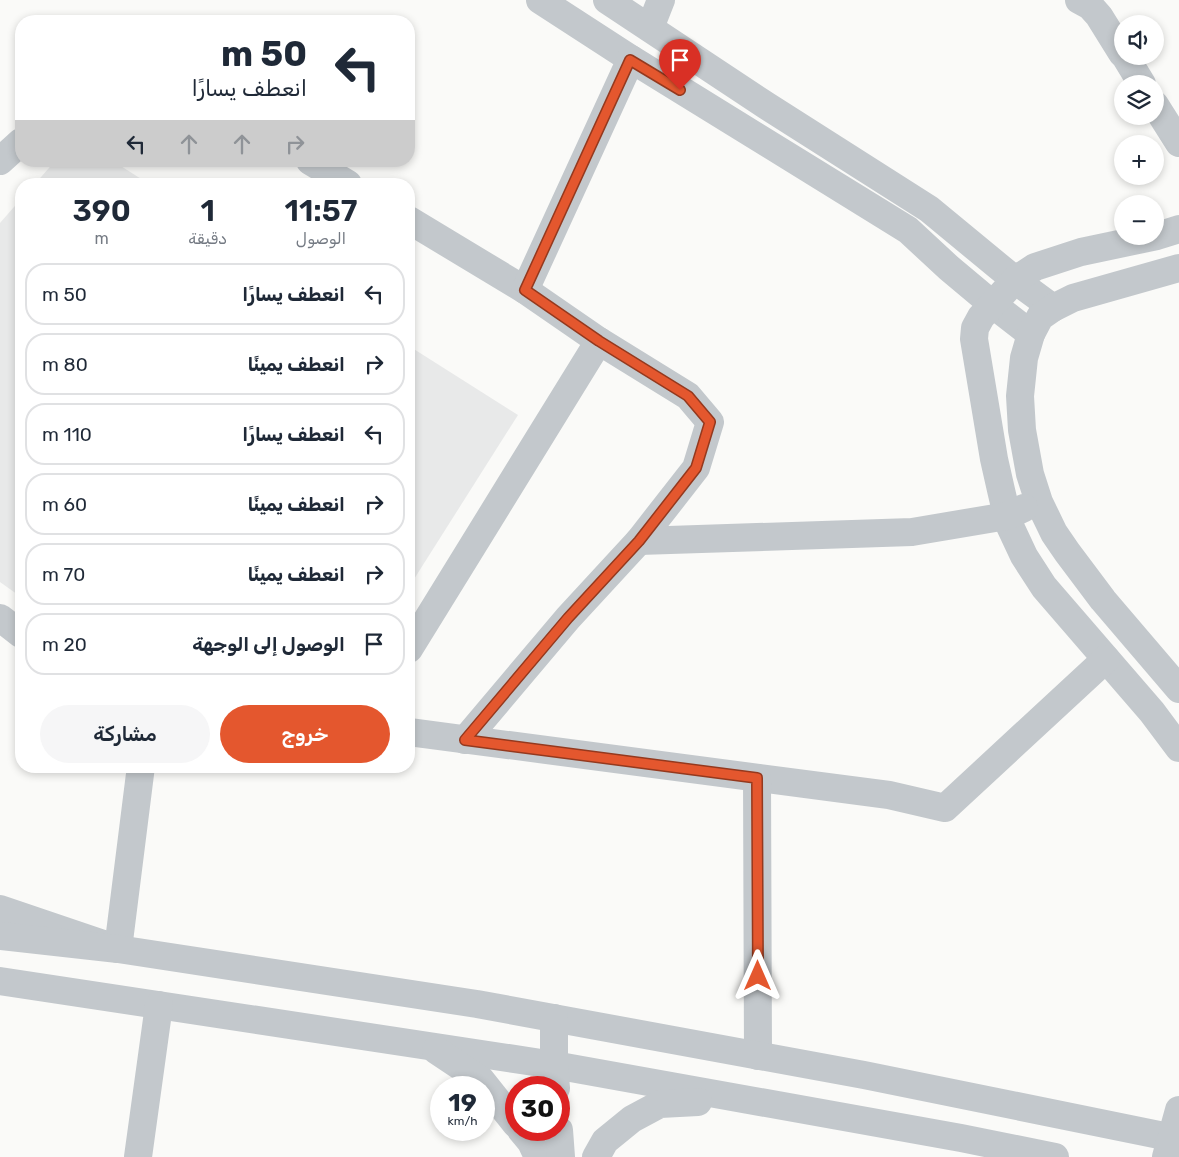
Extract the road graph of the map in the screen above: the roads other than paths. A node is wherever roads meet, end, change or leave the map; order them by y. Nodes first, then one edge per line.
1 (540, 0) edge
2 (607, 0) edge
3 (661, 0) edge
4 (1079, 0) edge
5 (650, 28) junction
6 (1114, 40) edge
7 (630, 60) junction
8 (1164, 119) edge
9 (1179, 143) edge
10 (15, 147) edge
11 (0, 161) edge
12 (320, 167) edge
13 (338, 178) edge
14 (911, 197) junction
15 (895, 221) junction
16 (415, 224) edge
17 (1179, 230) edge
18 (1179, 268) edge
19 (1015, 280) junction
20 (525, 290) junction
21 (992, 304) junction
22 (1053, 308) junction
23 (1031, 334) junction
24 (599, 341) junction
25 (1038, 502) junction
26 (1007, 516) junction
27 (639, 541) junction
28 (0, 618) edge
29 (15, 629) edge
30 (415, 639) edge
31 (1106, 659) junction
32 (1179, 689) edge
33 (415, 733) edge
34 (465, 740) junction
35 (1179, 748) edge
36 (140, 773) edge
37 (757, 778) junction
38 (0, 909) edge
39 (0, 936) edge
40 (118, 950) junction
41 (0, 981) edge
42 (160, 1005) junction
43 (554, 1018) junction
44 (431, 1047) junction
45 (758, 1056) junction
46 (555, 1076) edge
47 (570, 1078) edge
48 (744, 1099) junction
49 (505, 1110) edge
50 (1179, 1110) edge
51 (530, 1141) edge
52 (560, 1141) edge
53 (1172, 1144) edge
54 (138, 1157) edge
55 (538, 1157) edge
56 (561, 1157) edge
57 (596, 1157) edge
58 (1055, 1157) edge

1 - 7 street
2 - 5 street
3 - 5 street
4 - 6 street
5 - 14 street
7 - 15 street
7 - 20 street
8 - 9 street
10 - 11 street
12 - 13 street
14 - 15 street
14 - 19 street
15 - 21 street
16 - 20 street
17 - 19 street
18 - 22 street
19 - 21 street
19 - 22 street
20 - 24 street
21 - 23 street
21 - 26 street
22 - 23 street
23 - 25 street
24 - 27 street
24 - 30 street
25 - 26 street
25 - 32 street
26 - 27 street
26 - 31 street
27 - 34 street
28 - 29 street
31 - 35 street
31 - 37 street
33 - 34 street
34 - 37 street
36 - 40 street
37 - 45 street
38 - 40 street
39 - 40 street
40 - 43 street
41 - 42 street
42 - 44 street
42 - 54 street
43 - 45 street
43 - 46 street
44 - 46 street
44 - 49 street
45 - 53 street
47 - 48 street
48 - 57 street
48 - 58 street
50 - 53 street
51 - 55 street
52 - 56 street

